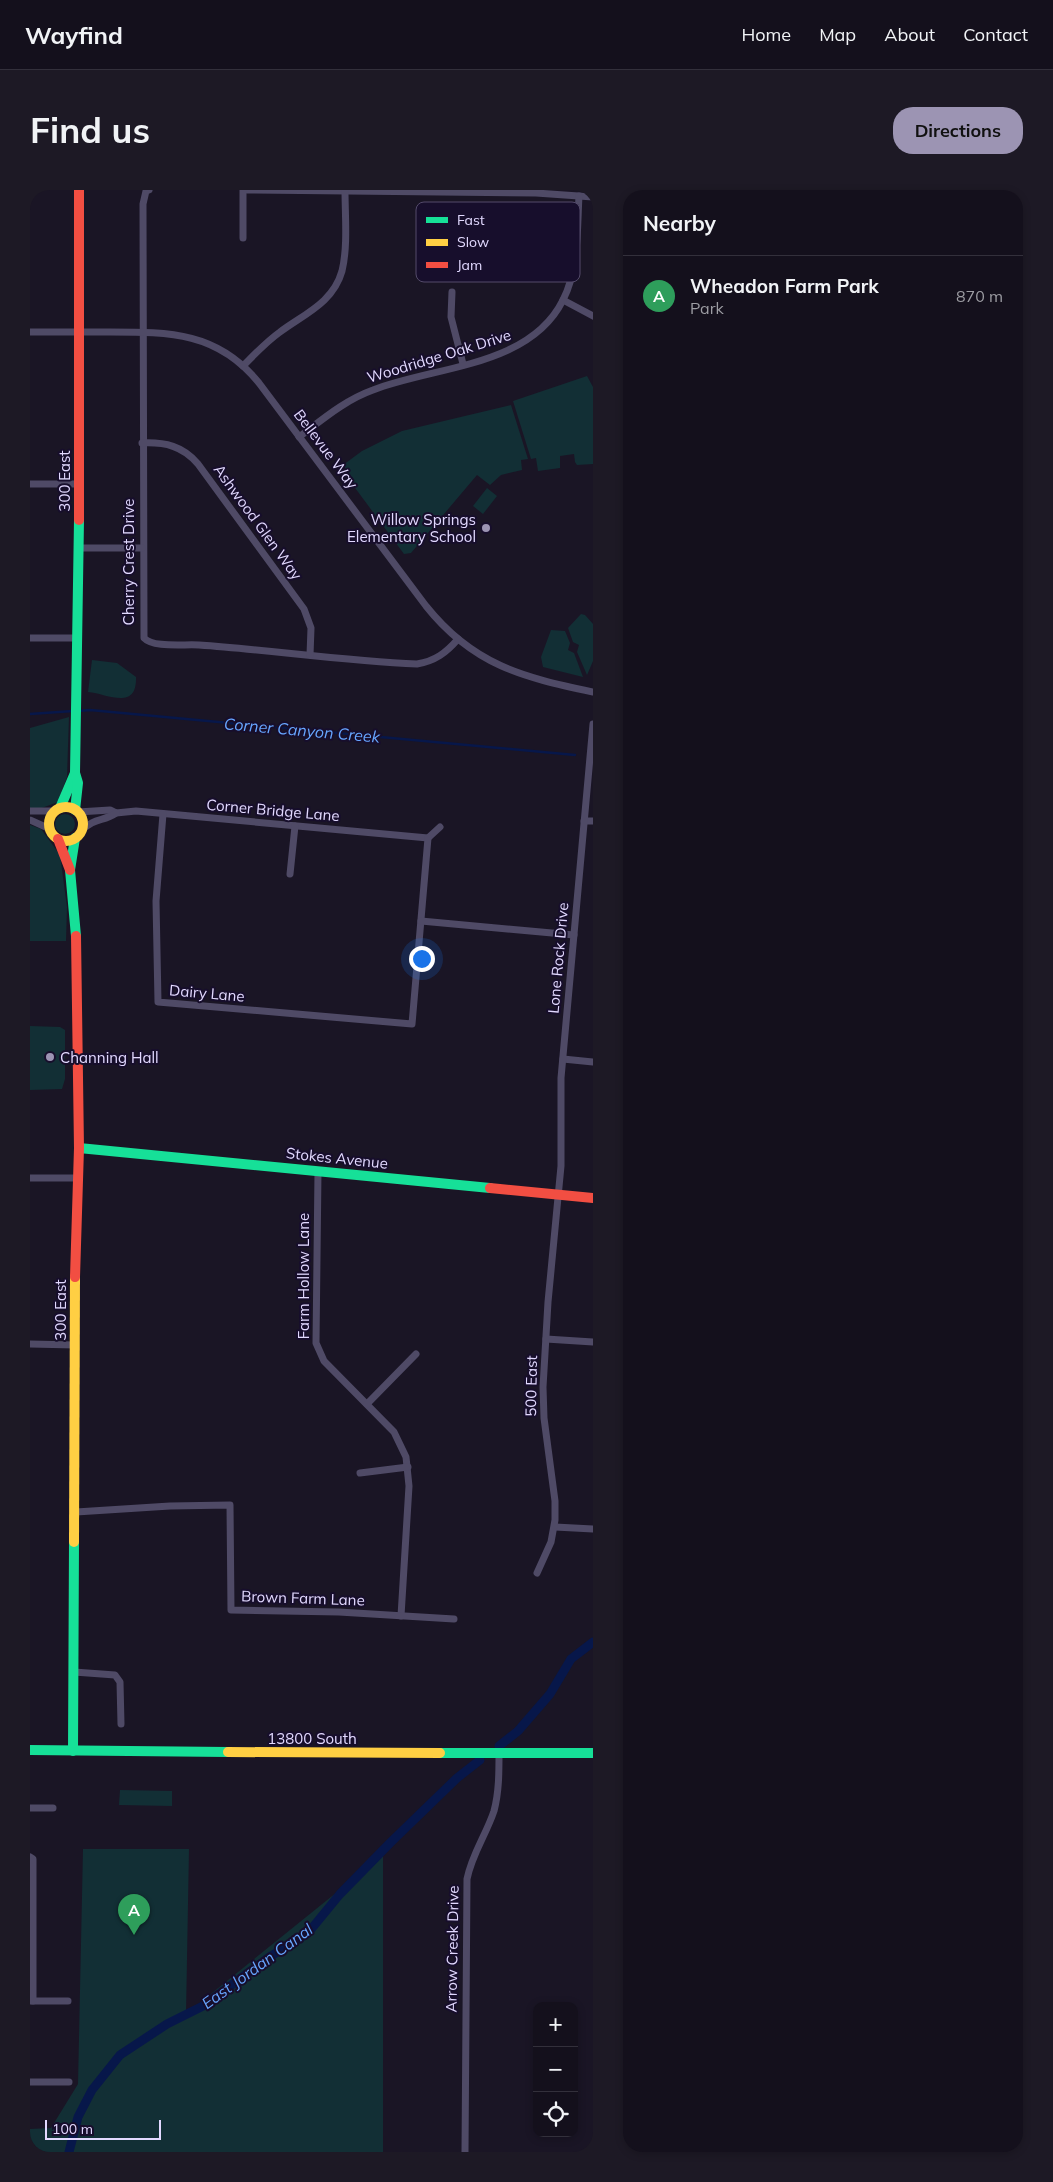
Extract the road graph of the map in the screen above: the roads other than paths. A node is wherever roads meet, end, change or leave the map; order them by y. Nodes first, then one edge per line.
1 (79, 190) edge
2 (148, 190) edge
3 (245, 190) edge
4 (345, 191) edge
5 (579, 196) junction
6 (593, 197) edge
7 (579, 202) edge
8 (243, 238) dead end
9 (569, 282) edge
10 (452, 292) dead end
11 (563, 300) junction
12 (593, 316) edge
13 (30, 332) edge
14 (79, 332) junction
15 (142, 332) junction
16 (463, 364) junction
17 (243, 366) junction
18 (299, 437) junction
19 (142, 443) junction
20 (30, 484) edge
21 (79, 484) junction
22 (79, 548) junction
23 (142, 548) junction
24 (30, 638) edge
25 (78, 638) junction
26 (458, 639) junction
27 (310, 655) junction
28 (593, 692) edge
29 (593, 724) edge
30 (75, 773) junction
31 (57, 809) junction
32 (30, 811) edge
33 (77, 811) junction
34 (116, 812) junction
35 (163, 814) junction
36 (30, 820) edge
37 (584, 821) junction
38 (593, 822) edge
39 (295, 826) junction
40 (440, 827) dead end
41 (50, 829) junction
42 (78, 835) junction
43 (428, 838) junction
44 (58, 839) junction
45 (70, 870) junction
46 (290, 874) dead end
47 (421, 922) junction
48 (574, 935) junction
49 (563, 1059) junction
50 (593, 1062) edge
51 (79, 1148) junction
52 (318, 1172) junction
53 (30, 1178) edge
54 (78, 1178) junction
55 (558, 1195) junction
56 (593, 1198) edge
57 (546, 1339) junction
58 (593, 1342) edge
59 (30, 1344) edge
60 (75, 1345) junction
61 (416, 1354) dead end
62 (367, 1404) junction
63 (408, 1467) junction
64 (360, 1473) dead end
65 (76, 1512) junction
66 (554, 1527) junction
67 (593, 1530) edge
68 (537, 1573) dead end
69 (401, 1616) junction
70 (454, 1619) dead end
71 (74, 1672) junction
72 (121, 1724) dead end
73 (30, 1750) edge
74 (73, 1751) junction
75 (500, 1753) junction
76 (593, 1753) edge
77 (30, 1808) edge
78 (53, 1808) dead end
79 (30, 1857) edge
80 (32, 2001) edge
81 (68, 2001) dead end
82 (30, 2082) edge
83 (69, 2082) dead end
84 (465, 2152) edge

1 - 14 main road, 300 East
2 - 15 street, Cherry Crest Drive
3 - 4 street
3 - 8 street
4 - 5 street
4 - 17 street
5 - 6 street
5 - 7 street, Woodridge Oak Drive
9 - 11 street, Woodridge Oak Drive
10 - 16 street
11 - 12 street
11 - 16 street, Woodridge Oak Drive
13 - 14 street, Bellevue Way
14 - 15 street, Bellevue Way
14 - 21 main road, 300 East
15 - 17 street, Bellevue Way
15 - 19 street, Cherry Crest Drive
16 - 18 street, Woodridge Oak Drive
17 - 18 street, Bellevue Way
18 - 26 street, Bellevue Way
19 - 23 street, Cherry Crest Drive
19 - 27 street, Ashwood Glen Way
20 - 21 street
21 - 22 main road, 300 East
22 - 23 street
22 - 25 main road, 300 East
23 - 27 street, Cherry Crest Drive
24 - 25 street
25 - 30 main road, 300 East
26 - 27 street, Cherry Crest Drive
26 - 28 street, Bellevue Way
29 - 37 street, Lone Rock Drive
30 - 31 main road, 300 East
30 - 33 main road, 300 East
31 - 32 street
31 - 33 main road
31 - 41 main road
33 - 34 street, Corner Bridge Lane
33 - 42 main road
34 - 35 street, Corner Bridge Lane
34 - 42 street, Corner Bridge Lane
35 - 39 street, Corner Bridge Lane
35 - 47 street, Dairy Lane
36 - 41 street
37 - 38 street
37 - 48 street, Lone Rock Drive
39 - 43 street, Corner Bridge Lane
39 - 46 street
40 - 43 street
41 - 44 main road
42 - 44 main road
42 - 45 main road, 300 East
43 - 47 street
44 - 45 main road, 300 East
45 - 51 main road, 300 East
47 - 48 street
48 - 49 street, Lone Rock Drive
49 - 50 street
49 - 55 street, Lone Rock Drive
51 - 52 main road, Stokes Avenue
51 - 54 main road, 300 East
52 - 55 main road, Stokes Avenue
52 - 62 street, Farm Hollow Lane
53 - 54 street
54 - 60 main road, 300 East
55 - 56 main road, Stokes Avenue
55 - 57 street, 500 East
57 - 58 street
57 - 66 street, 500 East
59 - 60 street
60 - 65 main road, 300 East
61 - 62 street
62 - 63 street, Farm Hollow Lane
63 - 64 street
63 - 69 street, Farm Hollow Lane
65 - 69 street, Brown Farm Lane
65 - 71 main road, 300 East
66 - 67 street
66 - 68 street, 500 East
69 - 70 street, Brown Farm Lane
71 - 72 street
71 - 74 main road, 300 East
73 - 74 main road, 13800 South
74 - 75 main road, 13800 South
75 - 76 main road, 13800 South
75 - 84 street, Arrow Creek Drive
77 - 78 street
79 - 80 street
80 - 81 street
82 - 83 street

